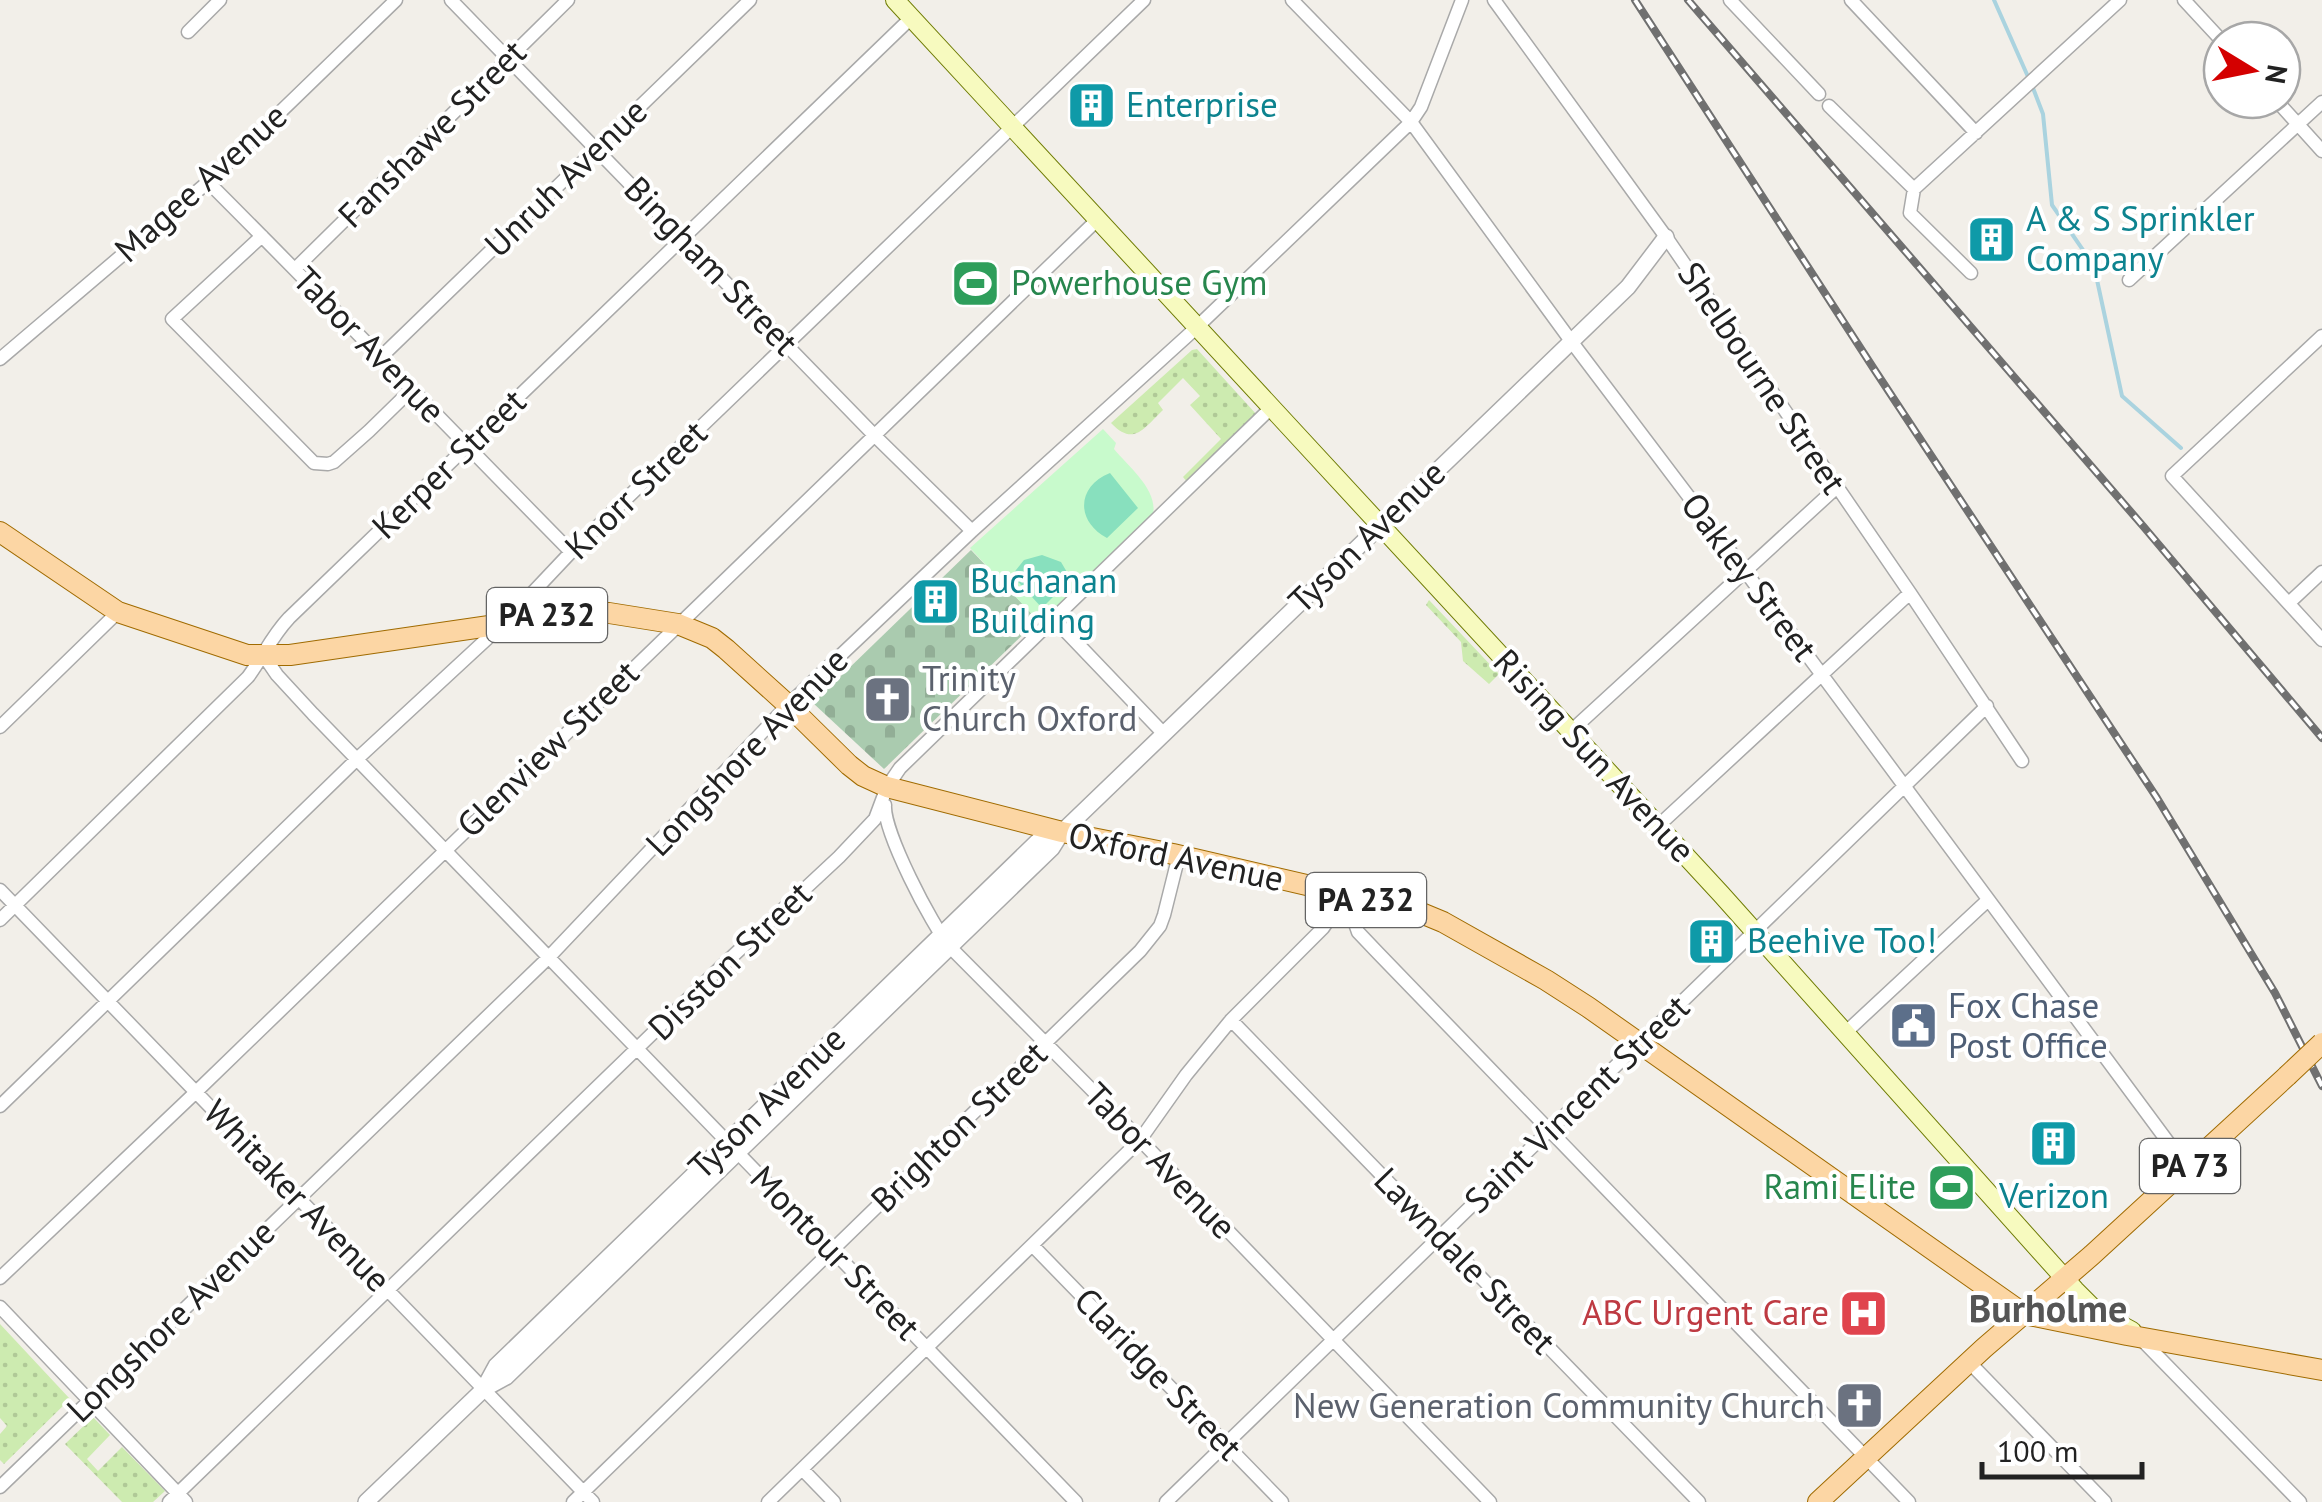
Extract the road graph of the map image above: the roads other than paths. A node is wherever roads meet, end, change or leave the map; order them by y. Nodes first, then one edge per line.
1 (220, 0) edge
2 (396, 0) edge
3 (452, 0) edge
4 (568, 0) edge
5 (750, 0) edge
6 (895, 0) edge
7 (1144, 0) edge
8 (1292, 0) edge
9 (1462, 0) edge
10 (1494, 0) edge
11 (1730, 0) edge
12 (1852, 0) edge
13 (2120, 0) edge
14 (2184, 0) edge
15 (911, 18) junction
16 (2203, 20) edge
17 (188, 32) dead end
18 (509, 58) junction
19 (1819, 94) dead end
20 (2322, 102) edge
21 (1829, 106) dead end
22 (2294, 120) edge
23 (1411, 122) junction
24 (2298, 124) junction
25 (1013, 127) junction
26 (1976, 133) junction
27 (597, 147) junction
28 (2322, 151) edge
29 (208, 182) junction
30 (1914, 189) junction
31 (1096, 221) junction
32 (262, 236) junction
33 (684, 236) junction
34 (1666, 237) junction
35 (296, 268) junction
36 (1971, 273) dead end
37 (2129, 280) dead end
38 (1196, 328) junction
39 (2322, 336) edge
40 (1571, 341) junction
41 (788, 345) junction
42 (381, 357) junction
43 (0, 359) edge
44 (411, 390) junction
45 (1272, 407) junction
46 (874, 435) junction
47 (466, 446) junction
48 (1837, 487) junction
49 (1380, 524) junction
50 (972, 531) junction
51 (0, 533) edge
52 (571, 552) junction
53 (1745, 571) junction
54 (2322, 572) edge
55 (1910, 593) junction
56 (2289, 603) junction
57 (118, 612) junction
58 (1054, 618) junction
59 (503, 624) junction
60 (678, 624) junction
61 (2322, 640) edge
62 (264, 656) junction
63 (1821, 674) junction
64 (788, 705) junction
65 (1986, 706) junction
66 (0, 726) edge
67 (1571, 731) junction
68 (1164, 734) junction
69 (357, 759) junction
70 (2022, 762) dead end
71 (1906, 786) junction
72 (887, 788) junction
73 (1658, 826) junction
74 (1062, 832) junction
75 (445, 850) junction
76 (1180, 855) junction
77 (0, 890) edge
78 (1345, 895) junction
79 (1988, 900) junction
80 (15, 906) junction
81 (0, 920) edge
82 (1755, 932) junction
83 (945, 941) junction
84 (549, 957) junction
85 (108, 1001) junction
86 (1231, 1020) junction
87 (1845, 1032) junction
88 (1046, 1044) junction
89 (1640, 1044) junction
90 (2322, 1044) edge
91 (638, 1050) junction
92 (196, 1092) junction
93 (0, 1106) edge
94 (1549, 1130) junction
95 (1140, 1140) junction
96 (732, 1146) junction
97 (2188, 1169) junction
98 (299, 1198) junction
99 (1440, 1236) junction
100 (1033, 1246) junction
101 (831, 1249) junction
102 (0, 1278) edge
103 (2064, 1278) junction
104 (388, 1291) junction
105 (0, 1307) edge
106 (2024, 1314) junction
107 (2139, 1338) junction
108 (1334, 1340) junction
109 (927, 1349) junction
110 (1969, 1362) junction
111 (2322, 1370) edge
112 (484, 1389) junction
113 (90, 1400) junction
114 (1226, 1444) junction
115 (1866, 1457) junction
116 (802, 1469) junction
117 (0, 1487) edge
118 (178, 1499) edge
119 (583, 1499) edge
120 (366, 1502) edge
121 (768, 1502) edge
122 (834, 1502) edge
123 (1076, 1502) edge
124 (1166, 1502) edge
125 (1282, 1502) edge
126 (1490, 1502) edge
127 (1700, 1502) edge
128 (1818, 1502) edge
129 (1909, 1502) edge
130 (2104, 1502) edge
131 (2300, 1502) edge

1 - 17 street
2 - 29 street, Magee Avenue
3 - 18 street, Bingham Street
4 - 18 street, Fanshawe Street
5 - 27 street, Unruh Avenue
6 - 15 main road, Rising Sun Avenue
7 - 25 street, Knorr Street
8 - 23 street, Oakley Street
9 - 23 street, Longshore Avenue
10 - 34 street, Shelbourne Street
11 - 19 street
12 - 26 street
13 - 26 street
14 - 16 street
15 - 25 main road, Rising Sun Avenue
15 - 33 street, Kerper Street
18 - 27 street, Bingham Street
18 - 35 street, Fanshawe Street
20 - 24 street
21 - 30 street
22 - 24 street
23 - 38 street, Longshore Avenue
23 - 40 street, Oakley Street
24 - 28 street
24 - 37 street
25 - 31 main road, Rising Sun Avenue
25 - 41 street, Knorr Street
26 - 30 street
27 - 33 street, Bingham Street
27 - 42 street, Unruh Avenue
29 - 32 street, Tabor Avenue
29 - 43 street, Magee Avenue
30 - 36 street
31 - 38 main road, Rising Sun Avenue
31 - 46 street, Glenview Street
32 - 35 street, Tabor Avenue
32 - 44 street
33 - 41 street, Bingham Street
33 - 47 street, Kerper Street
34 - 40 street, Tyson Avenue
34 - 48 street, Shelbourne Street
35 - 42 street, Tabor Avenue
38 - 45 main road, Rising Sun Avenue
38 - 50 street, Longshore Avenue
39 - 56 street
40 - 49 street, Tyson Avenue
40 - 53 street, Oakley Street
41 - 46 street, Bingham Street
41 - 52 street, Knorr Street
42 - 44 street, Tabor Avenue
44 - 47 street, Tabor Avenue
45 - 49 main road, Rising Sun Avenue
45 - 58 street, Disston Street
46 - 50 street, Bingham Street
46 - 60 street, Glenview Street
47 - 52 street, Tabor Avenue
47 - 62 street, Kerper Street
48 - 53 street
48 - 55 street, Shelbourne Street
49 - 67 main road, Rising Sun Avenue
49 - 68 street, Tyson Avenue
50 - 64 street, Longshore Avenue
51 - 57 main road, Oxford Avenue / PA 232
52 - 59 street, Knorr Street
53 - 63 street, Oakley Street
53 - 67 street
54 - 56 street
55 - 63 street
55 - 65 street, Shelbourne Street
56 - 61 street
57 - 62 main road, Oxford Avenue / PA 232
57 - 66 street
58 - 68 street
58 - 72 street, Disston Street
59 - 60 main road, Oxford Avenue / PA 232
59 - 62 main road, Oxford Avenue / PA 232
59 - 69 street, Knorr Street
60 - 64 main road, Oxford Avenue / PA 232
60 - 75 street, Glenview Street
62 - 69 street, Montour Street
62 - 80 street, Kerper Street
63 - 71 street, Oakley Street
63 - 73 street
64 - 72 main road, Oxford Avenue / PA 232
64 - 84 street, Longshore Avenue
65 - 70 street, Shelbourne Street
65 - 71 street, Saint Vincent Street
67 - 73 main road, Rising Sun Avenue
68 - 74 street, Tyson Avenue
69 - 75 street, Montour Street
69 - 85 street, Knorr Street
71 - 79 street, Oakley Street
71 - 82 street, Saint Vincent Street
72 - 74 main road, Oxford Avenue / PA 232
72 - 83 street, Tabor Avenue
72 - 91 street, Disston Street
73 - 82 main road, Rising Sun Avenue
74 - 76 main road, Oxford Avenue / PA 232
74 - 83 street, Tyson Avenue
75 - 84 street, Montour Street
75 - 92 street, Glenview Street
76 - 78 main road, Oxford Avenue / PA 232
76 - 88 street, Brighton Street
77 - 80 street, Whitaker Avenue
78 - 86 street
78 - 89 main road, Oxford Avenue / PA 232
78 - 94 street
79 - 87 street
79 - 97 street, Oakley Street
80 - 81 street, Kerper Street
80 - 85 street, Whitaker Avenue
82 - 87 main road, Rising Sun Avenue
82 - 89 street, Saint Vincent Street
83 - 88 street, Tabor Avenue
83 - 96 street, Tyson Avenue
84 - 91 street, Montour Street
84 - 98 street, Longshore Avenue
85 - 92 street, Whitaker Avenue
85 - 93 street, Knorr Street
86 - 95 street
86 - 99 street, Lawndale Street
87 - 103 main road, Rising Sun Avenue
88 - 95 street, Tabor Avenue
88 - 101 street, Brighton Street
89 - 94 street, Saint Vincent Street
89 - 106 main road, Oxford Avenue / PA 232
90 - 97 main road, PA 73, bridge
91 - 96 street, Montour Street
91 - 104 street, Disston Street
92 - 98 street, Whitaker Avenue
92 - 102 street, Glenview Street
94 - 99 street, Saint Vincent Street
94 - 115 street
95 - 100 street
95 - 108 street, Tabor Avenue
96 - 101 street, Montour Street
96 - 112 street, Tyson Avenue
97 - 103 main road, PA 73
98 - 104 street, Whitaker Avenue
98 - 113 street, Longshore Avenue
99 - 108 street, Saint Vincent Street
99 - 127 street, Lawndale Street
100 - 109 street
100 - 114 street, Claridge Street
101 - 109 street, Montour Street
101 - 119 street, Brighton Street
103 - 106 main road, PA 73
103 - 107 main road, Rising Sun Avenue
104 - 112 street, Whitaker Avenue
104 - 118 street, Disston Street
105 - 113 street
106 - 107 main road, Oxford Avenue / PA 232
106 - 110 main road, PA 73
107 - 111 main road, Oxford Avenue / PA 232
107 - 131 street, Rising Sun Avenue
108 - 114 street, Saint Vincent Street
108 - 126 street, Tabor Avenue
109 - 116 street
109 - 123 street, Montour Street
110 - 115 main road, PA 73
110 - 130 street
112 - 119 street, Whitaker Avenue
112 - 120 street, Tyson Avenue
113 - 117 street, Longshore Avenue
113 - 118 street
114 - 124 street, Saint Vincent Street
114 - 125 street, Claridge Street
115 - 128 main road, PA 73
115 - 129 street
116 - 121 street
116 - 122 street

